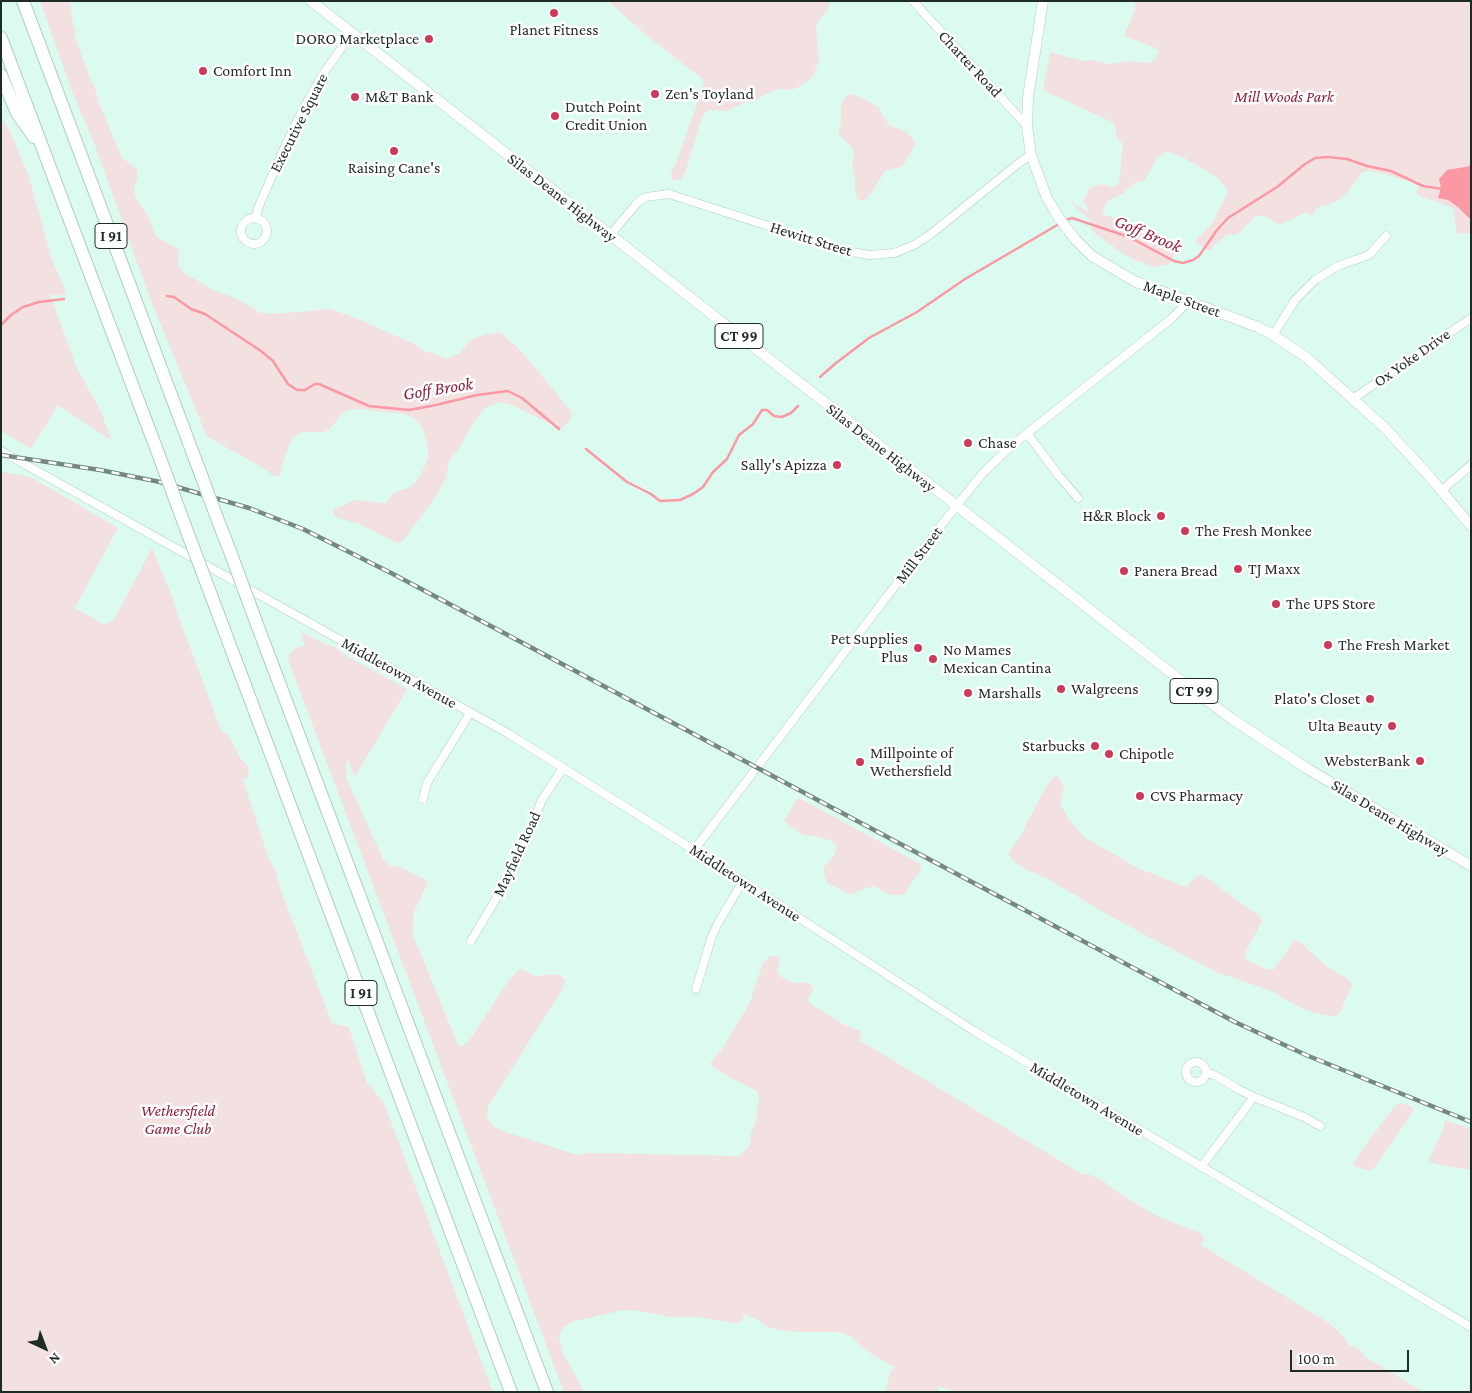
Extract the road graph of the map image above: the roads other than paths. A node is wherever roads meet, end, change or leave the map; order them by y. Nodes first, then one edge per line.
1 (23, 1) edge
2 (311, 1) edge
3 (913, 1) edge
4 (1043, 1) edge
5 (352, 33) junction
6 (1, 38) edge
7 (1, 75) edge
8 (1027, 126) junction
9 (42, 146) junction
10 (1031, 155) junction
11 (256, 218) dead end
12 (610, 235) junction
13 (1386, 236) dead end
14 (1188, 302) junction
15 (1471, 318) edge
16 (1273, 335) junction
17 (1354, 398) junction
18 (1027, 433) junction
19 (1, 451) edge
20 (1471, 465) edge
21 (1442, 490) junction
22 (1078, 498) dead end
23 (956, 506) junction
24 (1471, 526) edge
25 (470, 713) junction
26 (563, 768) junction
27 (423, 799) dead end
28 (694, 850) junction
29 (1471, 866) edge
30 (743, 882) junction
31 (471, 942) dead end
32 (696, 989) dead end
33 (1206, 1072) dead end
34 (1254, 1096) junction
35 (1320, 1126) dead end
36 (1201, 1167) junction
37 (1471, 1327) edge
38 (511, 1392) edge
39 (547, 1392) edge

1 - 39 highway, I 91, bridge
2 - 5 main road, Silas Deane Highway / CT 99
3 - 8 street, Charter Road
4 - 8 main road, Maple Street
5 - 11 street, Executive Square
5 - 12 main road, Silas Deane Highway / CT 99
6 - 9 highway, I 91
7 - 9 highway
8 - 10 main road, Maple Street
9 - 38 highway, I 91, bridge
10 - 12 street, Hewitt Street
10 - 14 main road, Maple Street
12 - 23 main road, Silas Deane Highway / CT 99
13 - 16 street
14 - 16 main road, Maple Street
14 - 18 street, Mill Street
15 - 17 street, Ox Yoke Drive
16 - 17 main road, Maple Street
17 - 21 main road, Maple Street
18 - 22 street
18 - 23 street, Mill Street
19 - 25 street, Middletown Avenue
20 - 21 street
21 - 24 main road, Maple Street
23 - 28 street, Mill Street
23 - 29 main road, Silas Deane Highway / CT 99
25 - 26 street, Middletown Avenue
25 - 27 street
26 - 28 street, Middletown Avenue
26 - 31 street, Mayfield Road
28 - 30 street, Middletown Avenue
30 - 32 street
30 - 36 street, Middletown Avenue
33 - 34 street
34 - 35 street
34 - 36 street
36 - 37 street, Middletown Avenue

